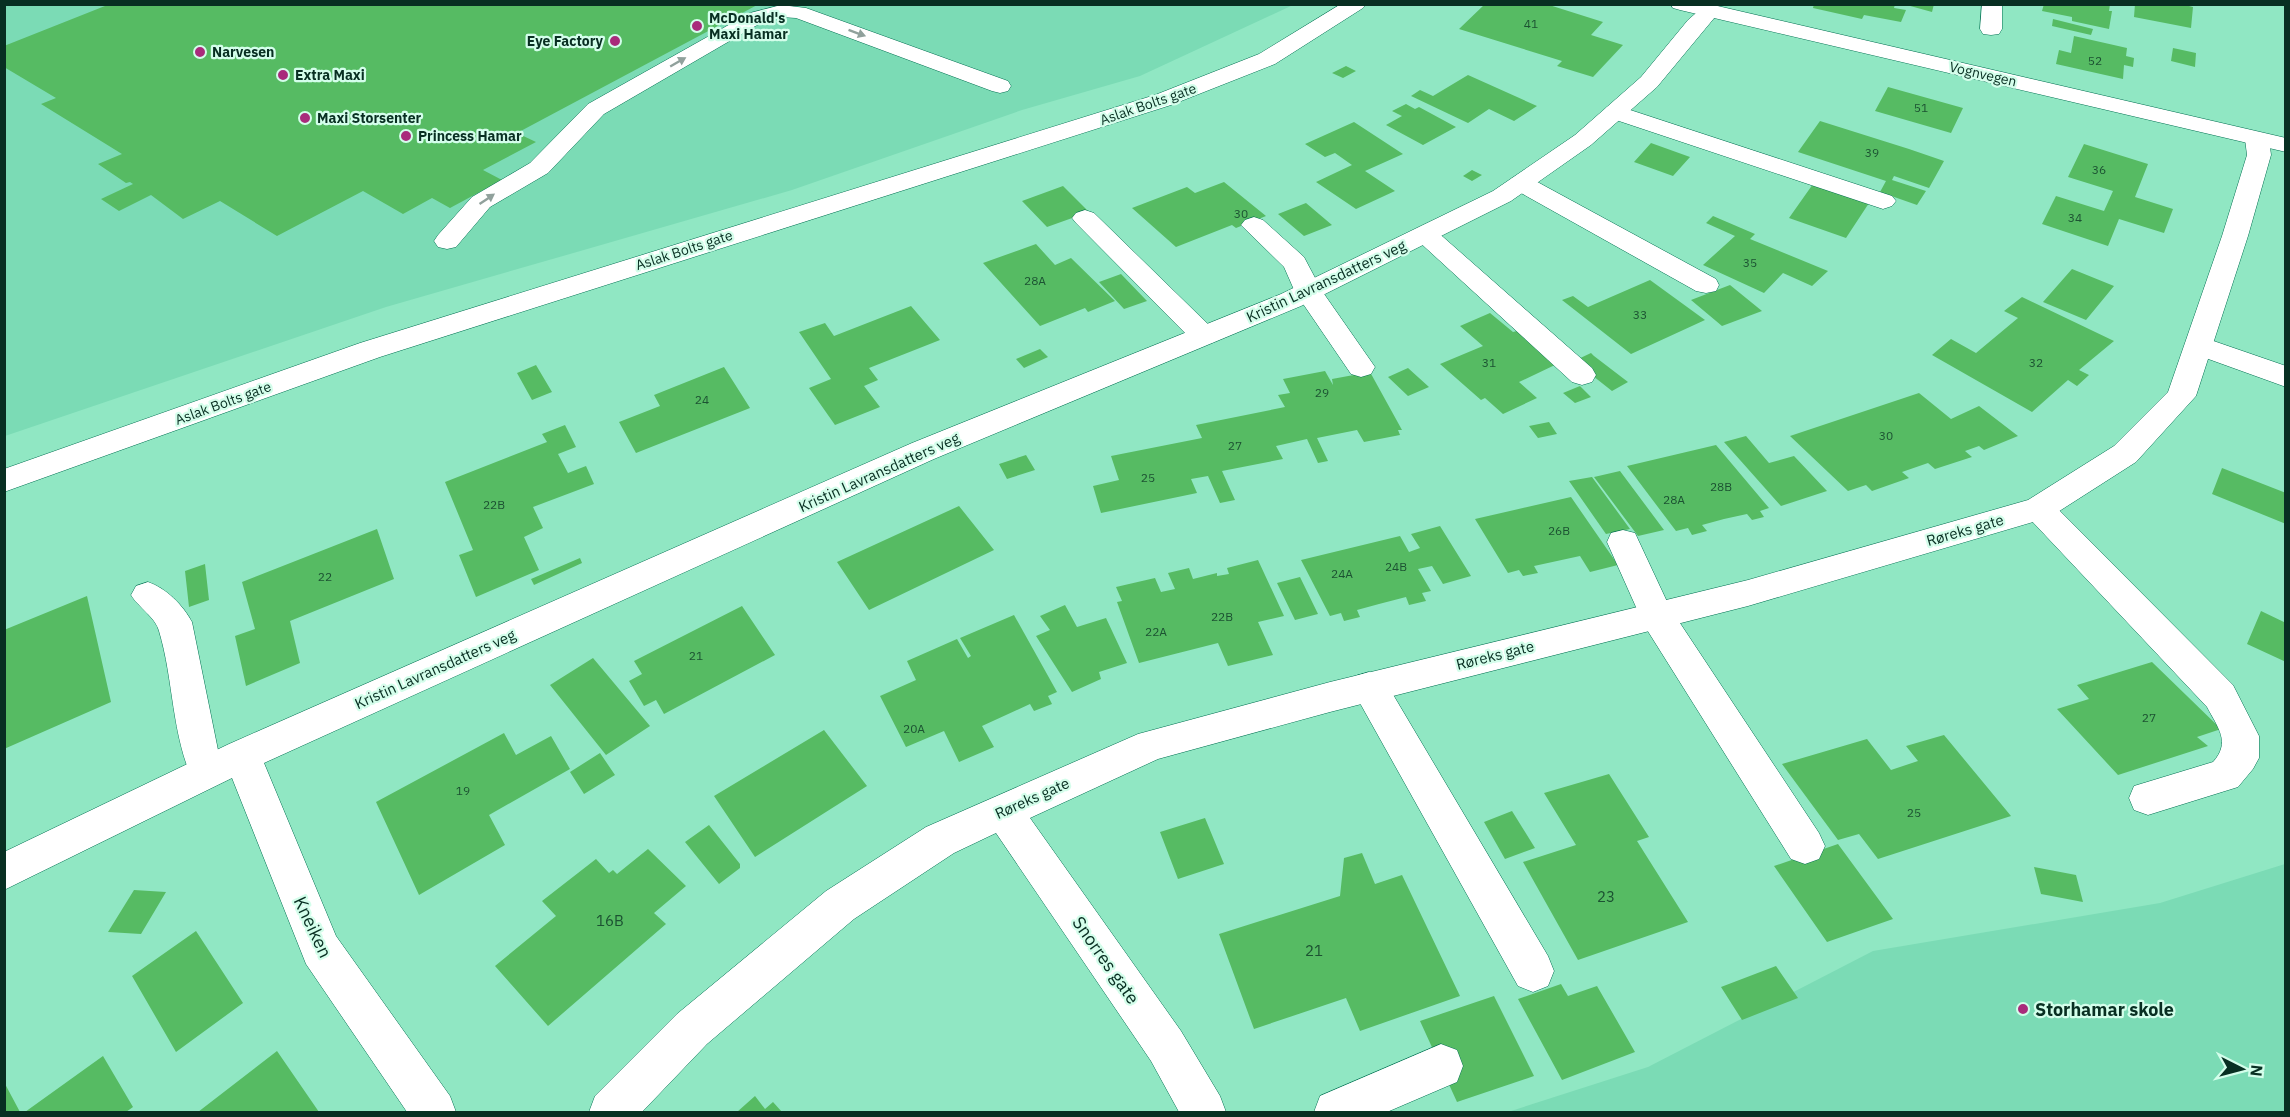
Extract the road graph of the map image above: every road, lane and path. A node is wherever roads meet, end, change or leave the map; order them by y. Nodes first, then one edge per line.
1 (1356, 4) edge
2 (1680, 4) edge
3 (1992, 4) edge
4 (1710, 11) junction
5 (1991, 28) dead end
6 (1000, 86) dead end
7 (1615, 112) junction
8 (2271, 142) edge
9 (1521, 183) junction
10 (1883, 201) dead end
11 (1085, 218) dead end
12 (1254, 225) dead end
13 (1425, 234) junction
14 (447, 240) dead end
15 (1706, 285) dead end
16 (1309, 292) junction
17 (1204, 336) junction
18 (2199, 345) junction
19 (1361, 367) dead end
20 (1582, 375) dead end
21 (2286, 377) edge
22 (4, 481) edge
23 (2039, 509) junction
24 (1623, 542) dead end
25 (148, 595) dead end
26 (1656, 615) junction
27 (1369, 687) junction
28 (224, 763) junction
29 (2148, 798) dead end
30 (1003, 811) junction
31 (1805, 846) dead end
32 (4, 872) edge
33 (1533, 971) dead end
34 (1441, 1066) dead end
35 (434, 1113) edge
36 (611, 1113) edge
37 (1204, 1113) edge
38 (1336, 1113) edge

1 - 22 street, Aslak Bolts gate
2 - 4 street, Vognvegen
3 - 5 street
4 - 7 street, Kristin Lavransdatters veg
4 - 8 street, Vognvegen
14 -> 6 street
7 - 9 street, Kristin Lavransdatters veg
7 - 10 street
8 - 18 street, Røreks gate
9 - 13 street, Kristin Lavransdatters veg
9 - 15 street
11 - 17 street
12 - 16 street
13 - 16 street, Kristin Lavransdatters veg
13 - 20 street
16 - 17 street, Kristin Lavransdatters veg
16 - 19 street
17 - 28 street, Kristin Lavransdatters veg
18 - 21 street
18 - 23 street, Røreks gate
23 - 26 street, Røreks gate
23 - 29 street
24 - 26 street
25 - 28 street, Kneiken
26 - 27 street, Røreks gate
26 - 31 street
27 - 30 street, Røreks gate
27 - 33 street
28 - 32 street, Kristin Lavransdatters veg
28 - 35 street, Kneiken
30 - 36 street, Røreks gate
30 - 37 street, Snorres gate
34 - 38 street

